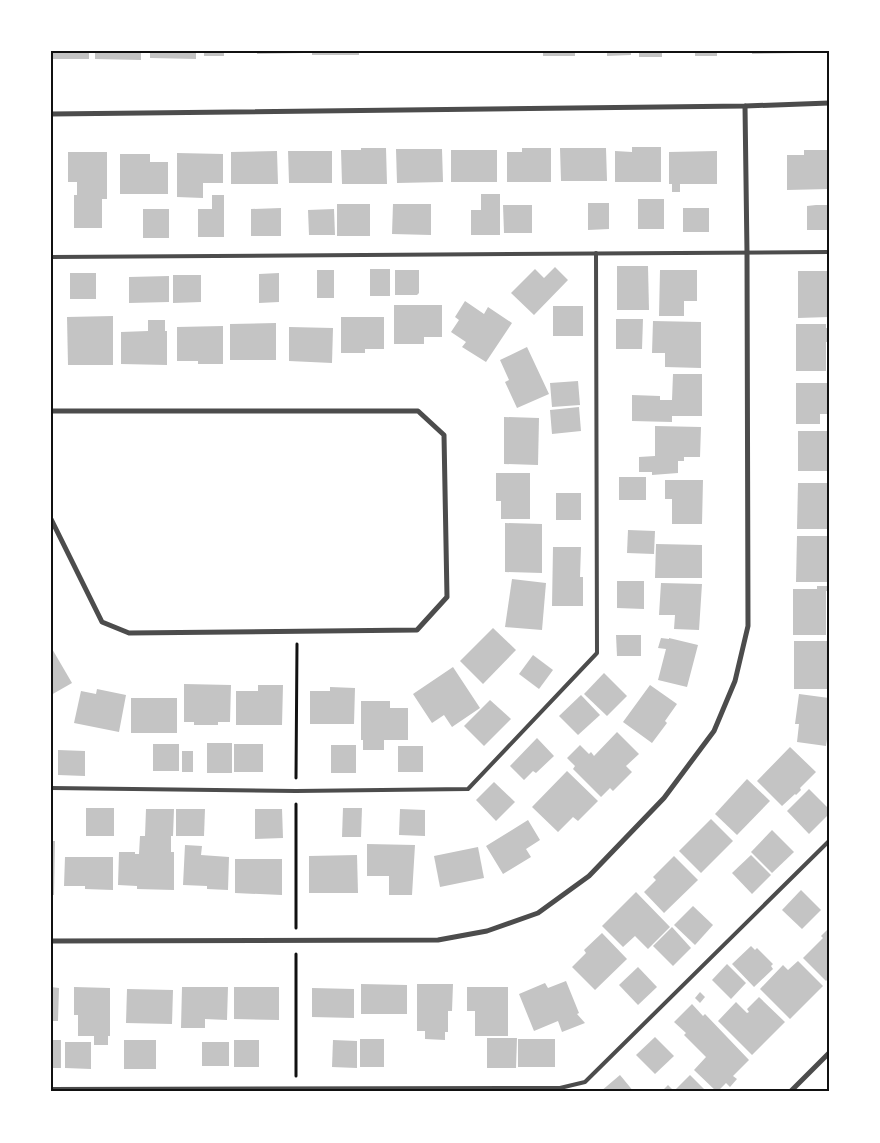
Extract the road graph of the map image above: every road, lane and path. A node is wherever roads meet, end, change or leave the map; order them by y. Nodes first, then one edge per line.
1 (829, 102) edge
2 (745, 106) junction
3 (51, 114) edge
4 (829, 252) edge
5 (596, 253) junction
6 (748, 253) junction
7 (51, 257) edge
8 (51, 411) edge
9 (51, 519) edge
10 (297, 631) junction
11 (51, 788) edge
12 (296, 791) junction
13 (829, 841) edge
14 (296, 939) junction
15 (51, 941) edge
16 (829, 1053) edge
17 (51, 1089) edge
18 (296, 1089) junction
19 (790, 1092) edge

1 - 2 street
2 - 3 street
2 - 6 street
4 - 6 lane
5 - 6 lane
5 - 7 lane
5 - 12 lane
6 - 14 street
8 - 10 street
9 - 10 street
10 - 12 path
11 - 12 lane
12 - 14 path
13 - 18 lane
14 - 15 street
14 - 18 path
16 - 19 street
17 - 18 lane

